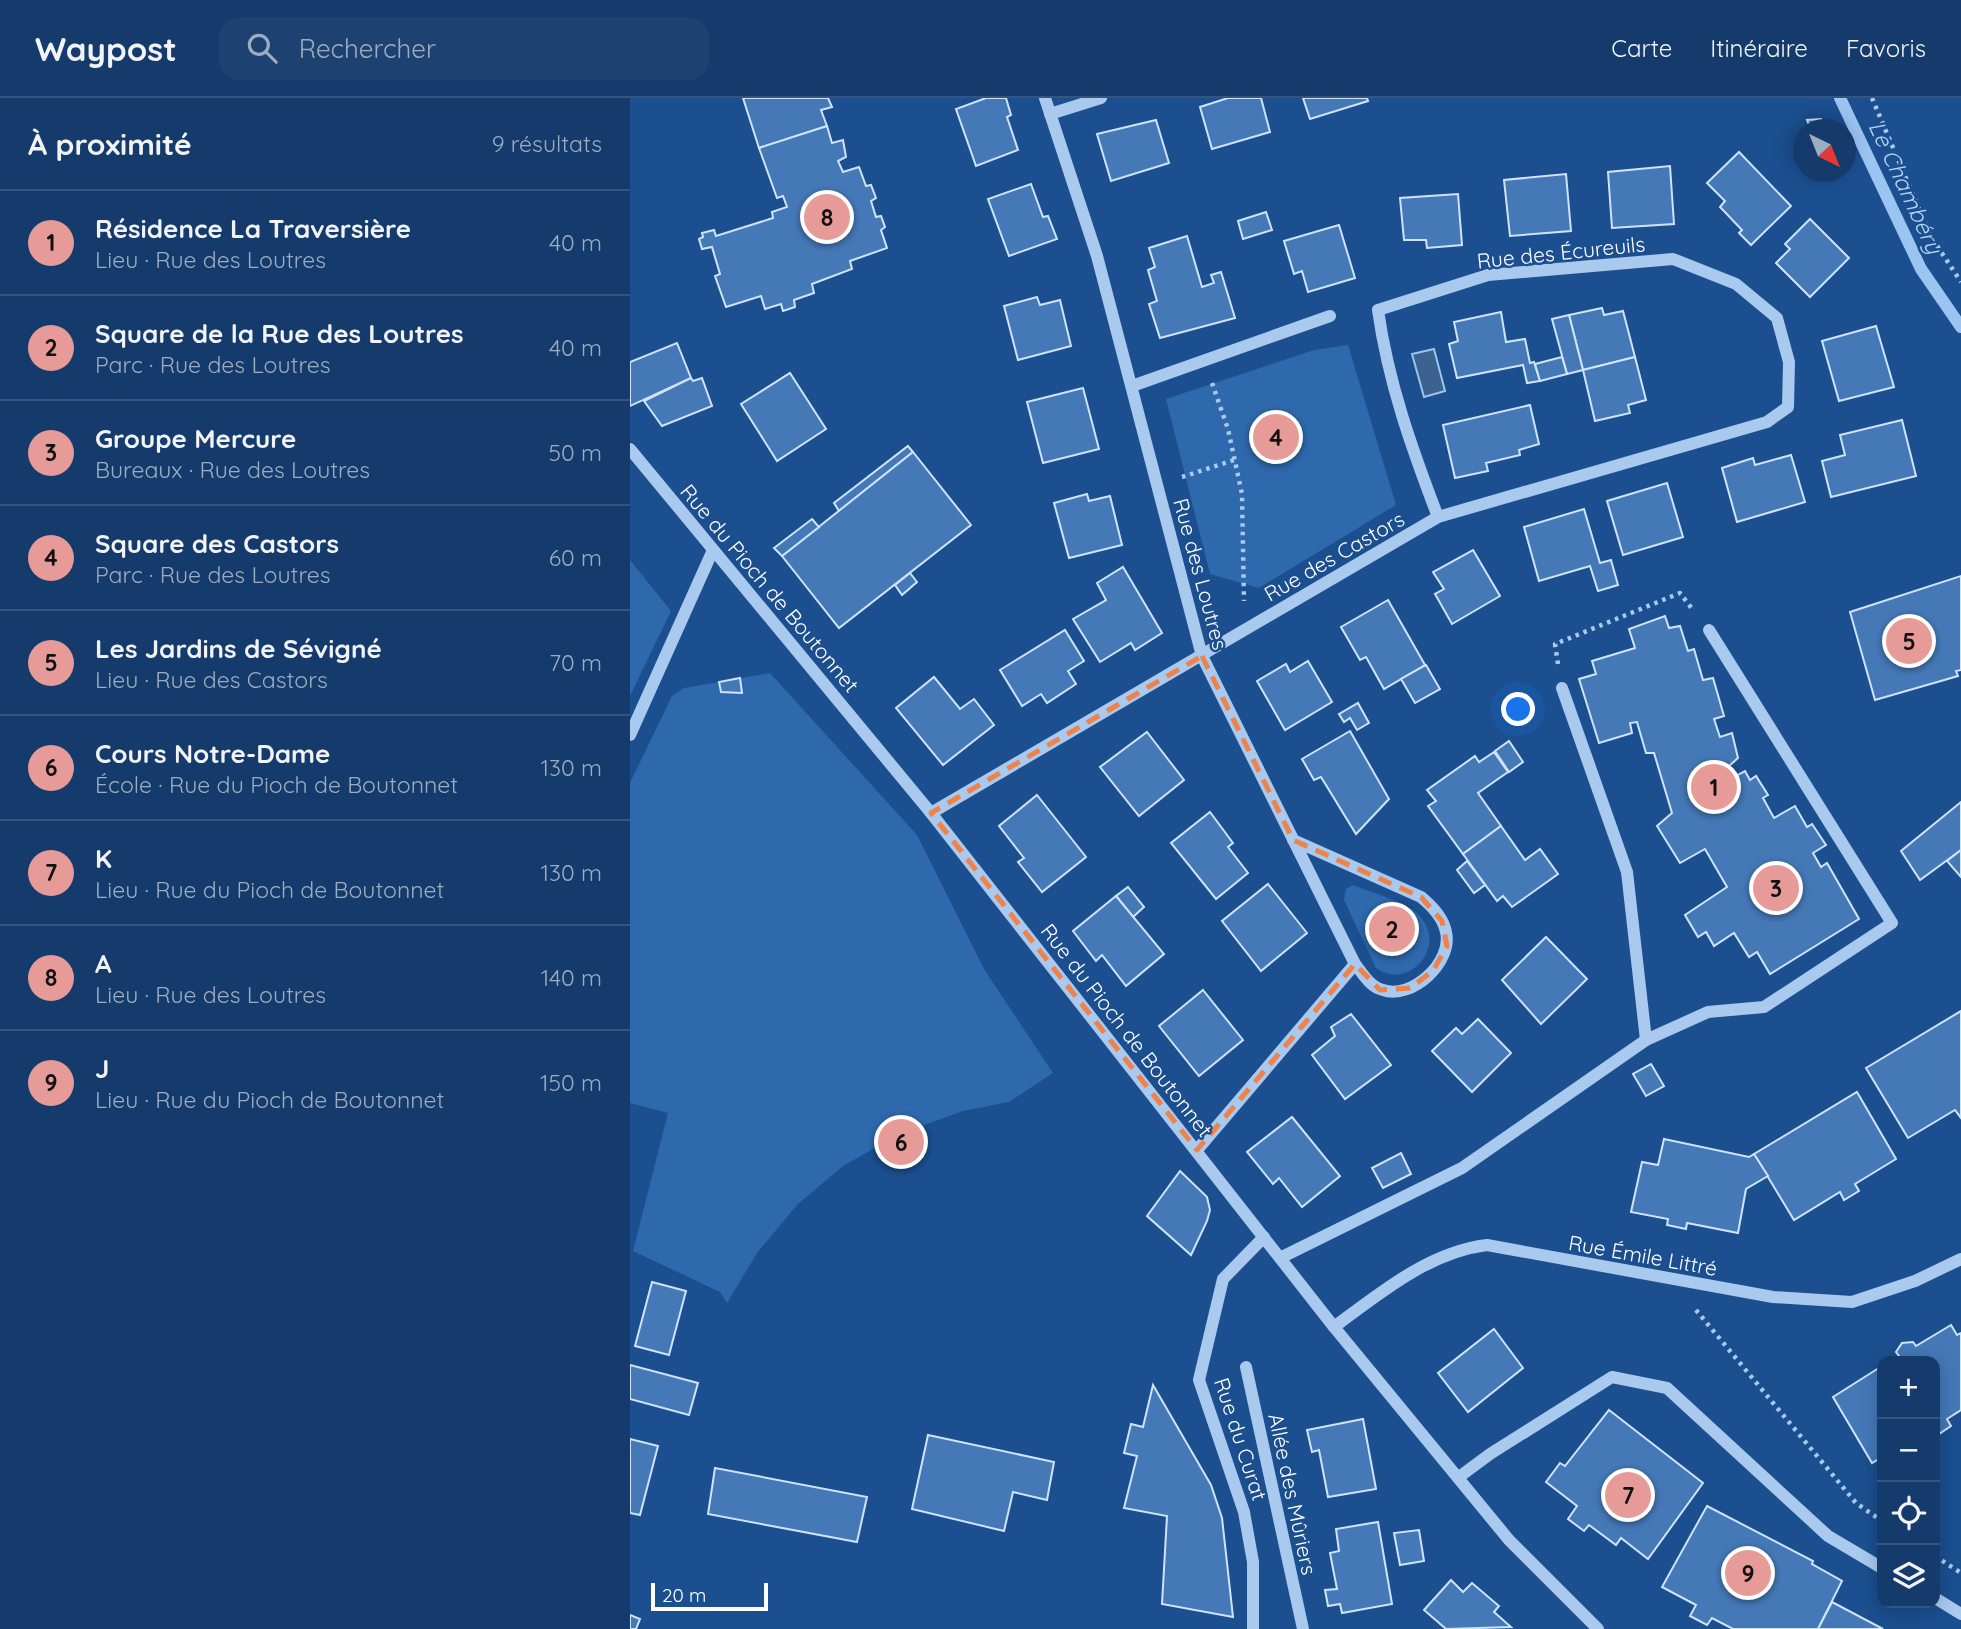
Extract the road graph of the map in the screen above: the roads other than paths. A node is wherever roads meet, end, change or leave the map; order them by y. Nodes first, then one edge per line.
1 (1045, 98) edge
2 (1101, 98) edge
3 (1050, 114) junction
4 (1330, 316) dead end
5 (1132, 386) junction
6 (1788, 407) joint
7 (630, 449) edge
8 (1438, 517) junction
9 (713, 550) junction
10 (1709, 630) road end
11 (1202, 656) junction
12 (1562, 688) road end
13 (630, 734) edge
14 (931, 813) junction
15 (1293, 840) junction
16 (1355, 964) junction
17 (1646, 1040) junction
18 (1197, 1150) junction
19 (1264, 1237) junction
20 (1280, 1258) junction
21 (1961, 1259) edge
22 (1334, 1327) junction
23 (1246, 1367) dead end
24 (1459, 1477) junction
25 (1877, 1565) edge
26 (1940, 1601) edge
27 (1961, 1614) edge
28 (1253, 1629) edge
29 (1303, 1629) edge
30 (1598, 1629) edge

1 - 3 street, Rue des Loutres
2 - 3 street
3 - 5 street, Rue des Loutres
4 - 5 street
5 - 11 street, Rue des Loutres
6 - 8 street, Rue des Castors
6 - 8 street, Rue des Écureuils
7 - 9 street, Rue du Pioch de Boutonnet
8 - 11 street, Rue des Castors
9 - 13 street
9 - 14 street, Rue du Pioch de Boutonnet
10 - 17 street
11 - 14 street, Rue des Castors
11 - 15 street, Rue des Loutres
12 - 17 street
14 - 18 street, Rue du Pioch de Boutonnet
15 - 16 street, Rue des Loutres
15 - 16 street, Rue des Loutres
16 - 18 street
17 - 20 street
18 - 19 street, Rue du Pioch de Boutonnet
19 - 20 street, Rue du Pioch de Boutonnet
19 - 28 street, Rue du Curat
20 - 22 street, Rue du Pioch de Boutonnet
21 - 22 street, Rue Émile Littré
22 - 24 street, Rue du Pioch de Boutonnet
23 - 29 street, Allée des Mûriers
24 - 25 street
24 - 30 street, Rue du Pioch de Boutonnet
26 - 27 street

